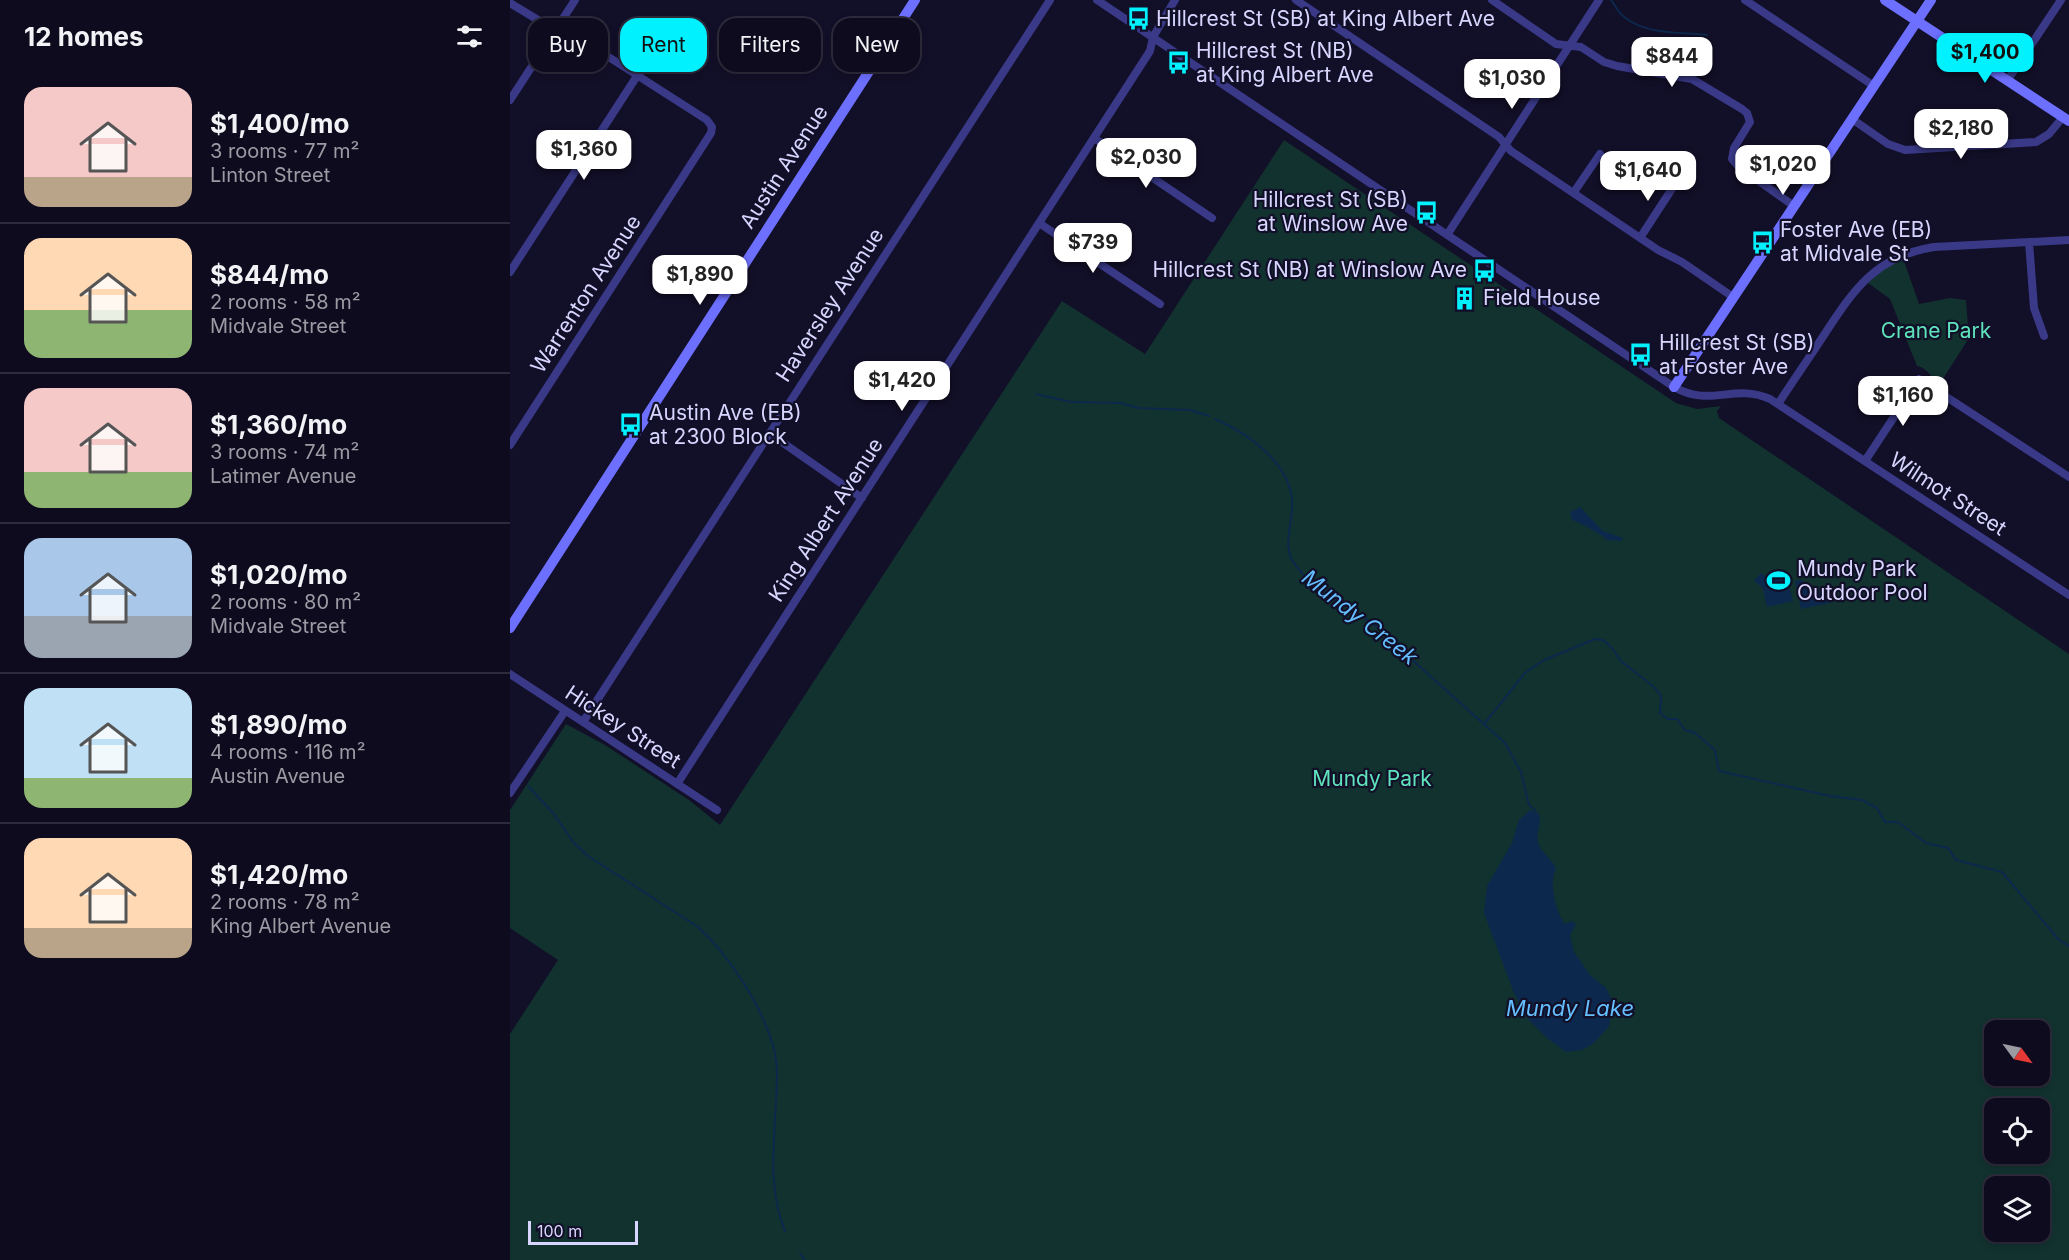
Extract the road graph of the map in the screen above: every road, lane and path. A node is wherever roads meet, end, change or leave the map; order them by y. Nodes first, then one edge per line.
1 (575, 0) edge
2 (914, 0) edge
3 (1050, 0) edge
4 (1097, 0) edge
5 (1175, 0) edge
6 (1296, 0) edge
7 (1492, 0) edge
8 (1599, 0) edge
9 (1745, 0) edge
10 (1885, 0) edge
11 (1931, 0) edge
12 (2061, 0) edge
13 (510, 3) edge
14 (535, 18) edge
15 (563, 18) edge
16 (1917, 22) junction
17 (1153, 38) junction
18 (1568, 45) junction
19 (608, 57) edge
20 (528, 72) edge
21 (638, 76) junction
22 (2007, 81) junction
23 (1874, 86) junction
24 (510, 100) edge
25 (1852, 119) junction
26 (2066, 119) edge
27 (1094, 138) junction
28 (1505, 144) junction
29 (1600, 154) dead end
30 (1677, 181) dead end
31 (1574, 192) junction
32 (1794, 206) junction
33 (1212, 218) dead end
34 (1039, 223) junction
35 (1446, 235) junction
36 (1640, 237) junction
37 (2069, 240) edge
38 (2029, 242) junction
39 (510, 272) edge
40 (1733, 297) junction
41 (1160, 304) dead end
42 (2044, 336) dead end
43 (1674, 387) junction
44 (1778, 404) junction
45 (769, 433) junction
46 (510, 445) edge
47 (1865, 461) junction
48 (2069, 477) edge
49 (862, 498) junction
50 (2069, 595) edge
51 (510, 628) edge
52 (510, 674) edge
53 (565, 711) junction
54 (583, 722) junction
55 (677, 784) junction
56 (510, 793) edge
57 (717, 810) dead end

1 - 15 street
2 - 51 main road, Austin Avenue
3 - 45 street, Haversley Avenue
4 - 17 street, Wilmot Street
5 - 17 street, King Albert Avenue
6 - 28 street
7 - 18 street
8 - 18 street
9 - 23 street
10 - 16 main road
11 - 16 main road
12 - 22 street
13 - 14 street
16 - 22 main road
16 - 23 main road
17 - 27 street, King Albert Avenue
17 - 35 street, Wilmot Street
18 - 28 street
18 - 32 street
19 - 21 street
20 - 24 street
21 - 39 street
21 - 46 street, Warrenton Avenue
22 - 26 main road
23 - 25 main road
25 - 26 street
25 - 32 main road
27 - 33 street
27 - 34 street, King Albert Avenue
28 - 31 street
28 - 35 street
29 - 31 street
30 - 36 street
31 - 36 street
32 - 40 main road
34 - 41 street
34 - 49 street, King Albert Avenue
35 - 43 street, Wilmot Street
36 - 40 street
37 - 38 street
38 - 42 street
38 - 44 street
40 - 43 main road
43 - 44 street, Wilmot Street
44 - 47 street, Wilmot Street
45 - 49 street
45 - 54 street, Haversley Avenue
47 - 48 street
47 - 50 street, Wilmot Street
49 - 55 street, King Albert Avenue
52 - 53 street, Hickey Street
53 - 54 street, Hickey Street
53 - 56 street
54 - 55 street, Hickey Street
55 - 57 street, Hickey Street

